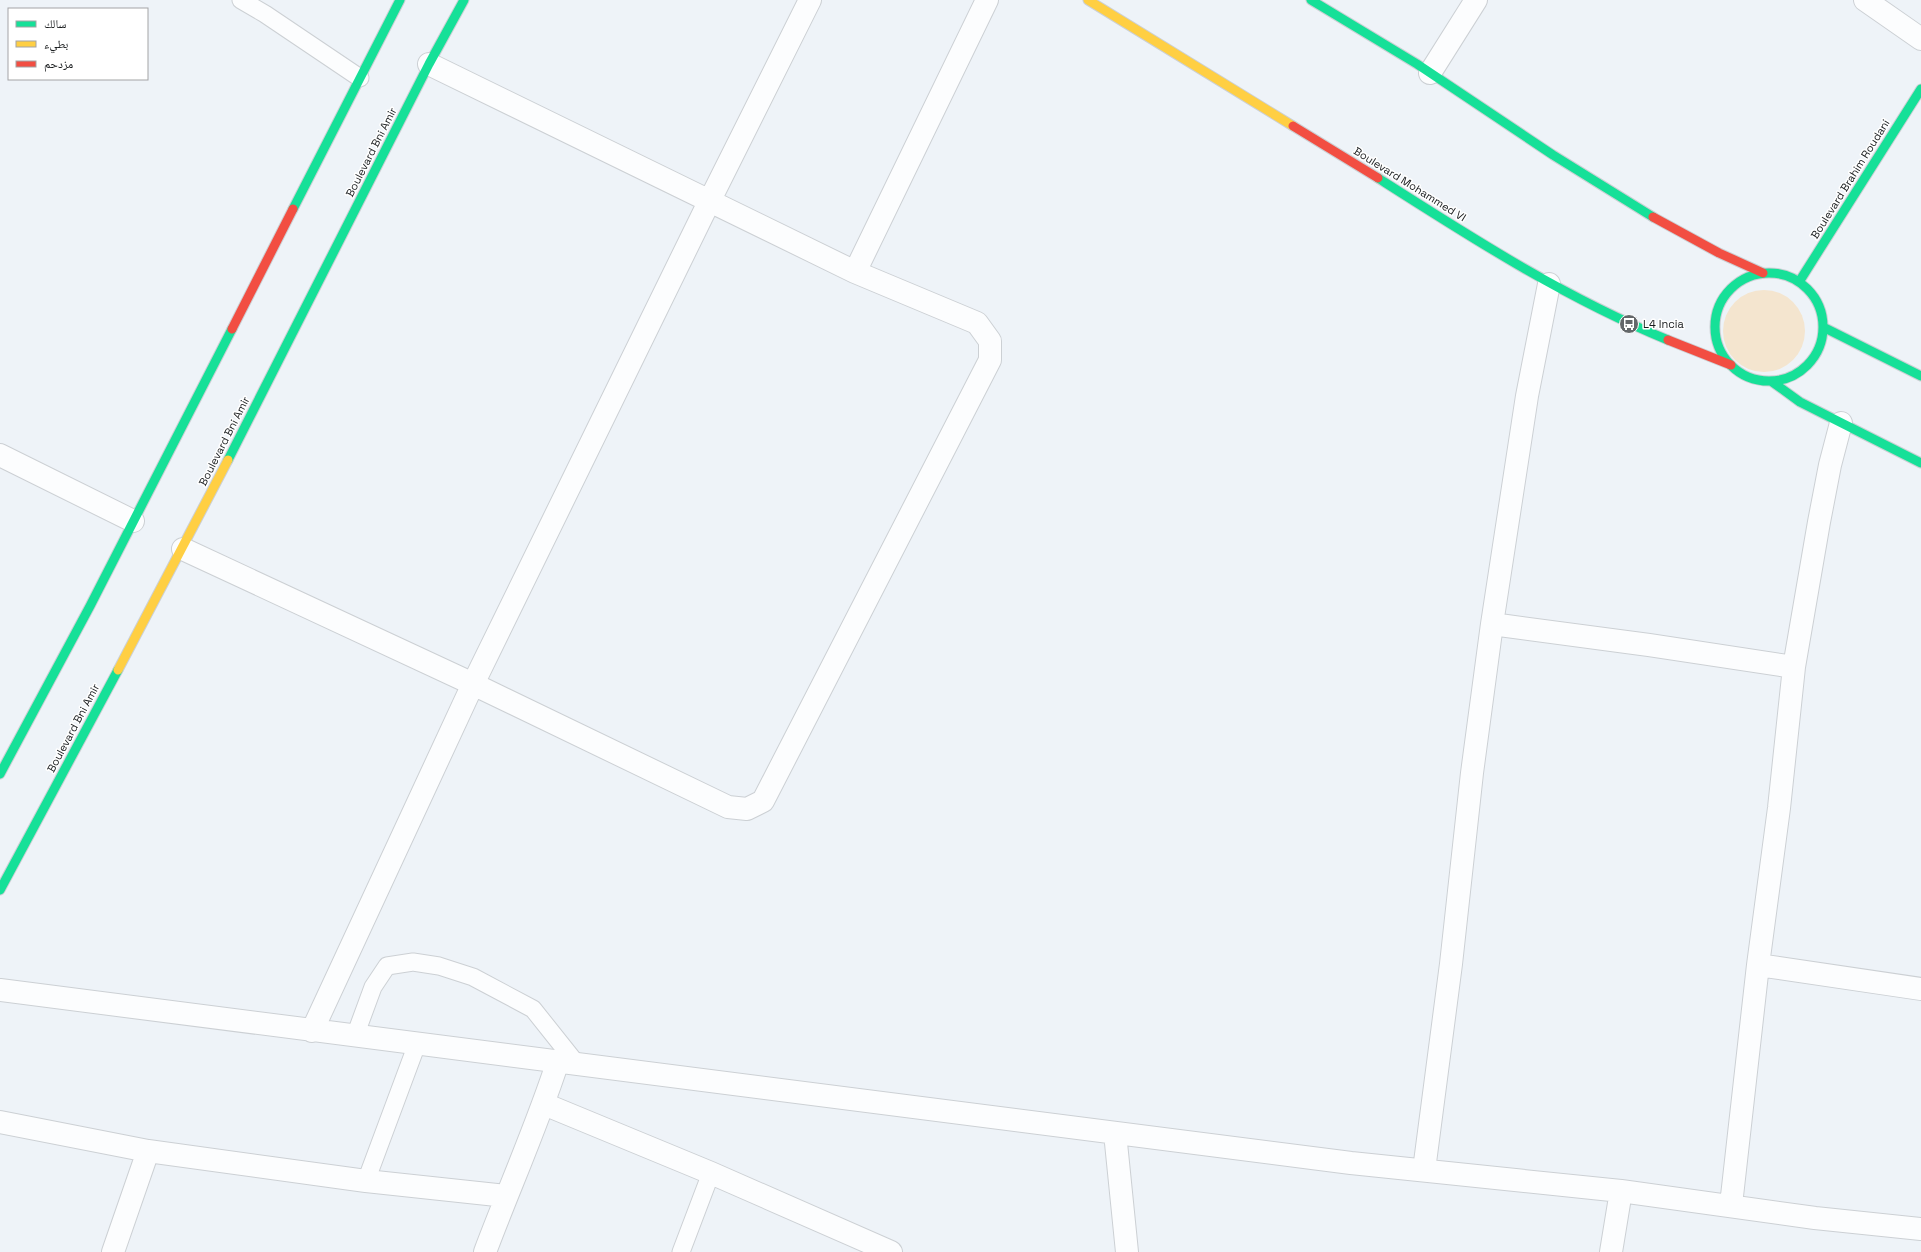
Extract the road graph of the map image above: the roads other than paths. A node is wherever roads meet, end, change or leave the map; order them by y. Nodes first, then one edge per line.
1 (241, 0) edge
2 (400, 0) edge
3 (464, 0) edge
4 (810, 0) edge
5 (987, 0) edge
6 (1088, 0) edge
7 (1311, 0) edge
8 (1476, 0) edge
9 (1865, 0) edge
10 (1921, 39) edge
11 (429, 64) junction
12 (1430, 73) junction
13 (360, 78) junction
14 (1921, 89) edge
15 (708, 202) junction
16 (855, 272) junction
17 (1763, 273) junction
18 (1799, 282) junction
19 (1549, 284) junction
20 (1824, 327) junction
21 (1731, 365) junction
22 (1921, 376) edge
23 (1770, 381) junction
24 (1841, 423) junction
25 (0, 455) edge
26 (1921, 463) edge
27 (133, 522) junction
28 (183, 549) junction
29 (1492, 624) junction
30 (1794, 668) junction
31 (473, 684) junction
32 (0, 774) edge
33 (0, 890) edge
34 (1758, 965) junction
35 (1921, 989) edge
36 (0, 990) edge
37 (312, 1031) junction
38 (355, 1036) junction
39 (417, 1044) junction
40 (567, 1062) junction
41 (544, 1104) junction
42 (0, 1122) edge
43 (1115, 1133) junction
44 (148, 1151) junction
45 (1424, 1170) junction
46 (711, 1173) junction
47 (366, 1181) junction
48 (1621, 1191) junction
49 (506, 1196) junction
50 (1731, 1205) junction
51 (1921, 1229) edge
52 (112, 1252) edge
53 (485, 1252) edge
54 (682, 1252) edge
55 (892, 1252) edge
56 (1127, 1252) edge
57 (1611, 1252) edge

1 - 13 lane
2 - 13 main road
3 - 11 main road, Boulevard Bni Amir
4 - 15 street
5 - 16 street
6 - 19 main road, Boulevard Mohammed VI
7 - 12 main road
8 - 12 street
9 - 10 street
11 - 15 street
11 - 28 main road, Boulevard Bni Amir
12 - 17 main road
13 - 27 main road
14 - 18 main road, Boulevard Brahim Roudani
15 - 16 street
15 - 31 street
16 - 31 street
17 - 18 main road
17 - 21 main road
18 - 20 main road
19 - 21 main road, Boulevard Mohammed VI
19 - 29 street
20 - 22 main road
20 - 23 main road
21 - 23 main road
23 - 24 main road
24 - 26 main road
24 - 30 street
25 - 27 street
27 - 32 main road
28 - 31 street
28 - 33 main road, Boulevard Bni Amir
29 - 30 street
29 - 45 street
30 - 34 street
31 - 37 street
34 - 35 street
34 - 50 street
36 - 37 street
37 - 38 street
38 - 39 street
38 - 40 lane
39 - 40 street
39 - 47 lane
40 - 41 street
40 - 43 street
41 - 46 street
41 - 49 street
42 - 44 street
43 - 45 street
43 - 56 street
44 - 47 street
44 - 52 street
45 - 48 street
46 - 54 lane
46 - 55 street
47 - 49 street
48 - 50 street
48 - 57 street
49 - 53 street
50 - 51 street

